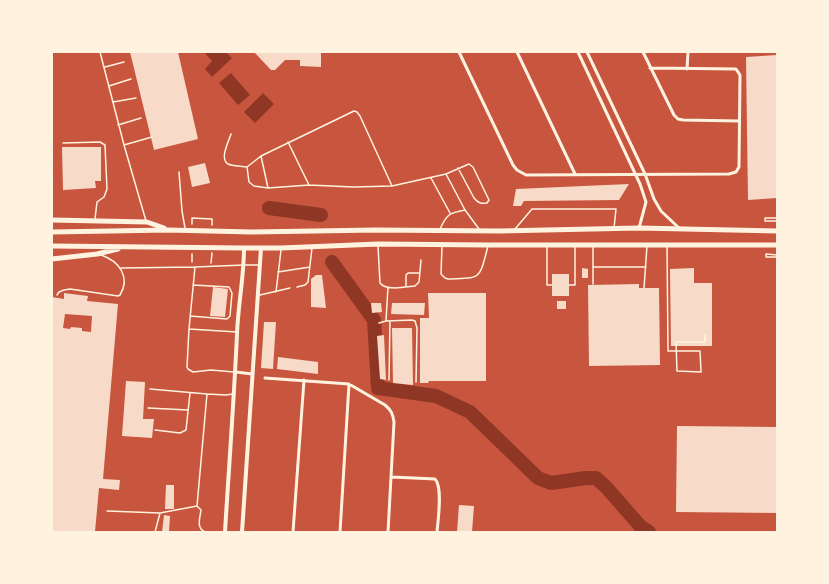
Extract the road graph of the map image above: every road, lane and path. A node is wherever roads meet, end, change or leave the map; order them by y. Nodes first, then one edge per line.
1 (100, 52) edge
2 (459, 52) edge
3 (517, 52) edge
4 (578, 52) edge
5 (586, 52) edge
6 (643, 52) edge
7 (688, 52) edge
8 (124, 62) dead end
9 (104, 67) junction
10 (650, 68) junction
11 (687, 69) junction
12 (131, 80) dead end
13 (109, 86) junction
14 (136, 98) dead end
15 (113, 102) junction
16 (141, 118) dead end
17 (739, 121) junction
18 (118, 125) junction
19 (231, 134) dead end
20 (152, 137) dead end
21 (288, 142) junction
22 (63, 143) dead end
23 (124, 145) junction
24 (261, 156) junction
25 (247, 167) junction
26 (458, 168) junction
27 (179, 172) dead end
28 (446, 174) junction
29 (575, 174) junction
30 (636, 174) junction
31 (645, 174) junction
32 (431, 177) junction
33 (309, 185) junction
34 (392, 186) junction
35 (268, 188) junction
36 (465, 210) junction
37 (450, 213) junction
38 (777, 218) edge
39 (212, 219) dead end
40 (52, 220) edge
41 (95, 221) junction
42 (777, 221) edge
43 (147, 222) junction
44 (192, 226) dead end
45 (640, 228) junction
46 (680, 229) junction
47 (168, 230) junction
48 (185, 230) junction
49 (613, 230) junction
50 (439, 231) junction
51 (481, 231) junction
52 (513, 231) junction
53 (777, 231) edge
54 (52, 232) edge
55 (378, 244) junction
56 (442, 244) junction
57 (667, 244) junction
58 (488, 245) junction
59 (547, 245) junction
60 (575, 245) junction
61 (593, 245) junction
62 (647, 245) junction
63 (777, 245) edge
64 (52, 246) edge
65 (312, 246) junction
66 (125, 247) junction
67 (192, 248) dead end
68 (212, 248) junction
69 (244, 248) junction
70 (261, 248) junction
71 (281, 248) junction
72 (98, 254) junction
73 (52, 259) edge
74 (421, 260) dead end
75 (192, 262) dead end
76 (212, 263) dead end
77 (244, 265) junction
78 (260, 266) junction
79 (593, 266) junction
80 (195, 267) junction
81 (310, 267) junction
82 (646, 267) junction
83 (121, 268) junction
84 (278, 272) junction
85 (420, 273) junction
86 (593, 284) dead end
87 (193, 285) junction
88 (552, 285) dead end
89 (569, 285) dead end
90 (298, 287) dead end
91 (406, 287) junction
92 (290, 288) dead end
93 (388, 288) junction
94 (644, 288) dead end
95 (276, 292) junction
96 (57, 295) dead end
97 (258, 295) junction
98 (190, 316) junction
99 (386, 321) junction
100 (390, 321) junction
101 (379, 324) dead end
102 (189, 329) junction
103 (237, 332) junction
104 (705, 336) dead end
105 (236, 372) junction
106 (252, 374) junction
107 (265, 378) dead end
108 (304, 380) junction
109 (389, 380) dead end
110 (416, 382) dead end
111 (349, 384) junction
112 (150, 389) dead end
113 (190, 393) junction
114 (207, 394) junction
115 (235, 394) junction
116 (148, 408) dead end
117 (188, 410) junction
118 (155, 430) dead end
119 (392, 477) junction
120 (197, 506) junction
121 (107, 511) dead end
122 (160, 513) junction
123 (155, 532) edge
124 (205, 532) edge
125 (225, 532) edge
126 (242, 532) edge
127 (293, 532) edge
128 (340, 532) edge
129 (388, 532) edge
130 (437, 532) edge

1 - 9 lane
2 - 29 street
3 - 29 street
4 - 30 street
5 - 31 street
6 - 10 street
7 - 11 street
8 - 9 lane
9 - 13 lane
10 - 11 street
10 - 17 street
11 - 17 street
12 - 13 lane
13 - 15 lane
14 - 15 lane
15 - 18 lane
16 - 18 lane
17 - 31 street
18 - 23 lane
19 - 25 lane
20 - 23 lane
21 - 24 lane
21 - 33 lane
21 - 34 lane
22 - 41 lane
23 - 43 lane
24 - 25 lane
24 - 35 lane
25 - 35 lane
26 - 26 lane
26 - 28 lane
27 - 48 lane
28 - 32 lane
28 - 36 lane
29 - 30 street
30 - 31 street
30 - 45 street
31 - 46 street
32 - 34 lane
32 - 37 lane
33 - 34 lane
33 - 35 lane
36 - 37 lane
36 - 51 lane
37 - 50 lane
38 - 42 path
39 - 44 path
40 - 41 highway
41 - 43 highway
43 - 47 highway
45 - 46 highway
45 - 49 highway
46 - 53 highway
47 - 48 highway
47 - 54 highway
48 - 50 highway
49 - 52 highway
49 - 52 lane
50 - 51 highway
51 - 52 highway
55 - 56 highway
55 - 65 highway
55 - 93 lane
56 - 58 highway
56 - 58 lane
57 - 62 highway
57 - 63 highway
57 - 104 lane
58 - 59 highway
59 - 60 highway
59 - 88 lane
60 - 61 highway
60 - 89 lane
61 - 62 highway
61 - 79 lane
62 - 82 lane
64 - 66 highway
65 - 71 highway
65 - 81 lane
66 - 68 highway
66 - 72 highway
67 - 75 path
68 - 69 highway
68 - 76 path
69 - 70 highway
69 - 77 street
70 - 71 highway
70 - 78 street
71 - 84 lane
72 - 73 highway
72 - 83 lane
74 - 85 lane
77 - 78 lane
77 - 80 lane
77 - 103 street
78 - 97 street
79 - 82 lane
79 - 86 lane
80 - 83 lane
80 - 87 lane
81 - 84 lane
81 - 90 lane
82 - 94 lane
83 - 96 lane
84 - 95 lane
85 - 91 lane
85 - 91 lane
87 - 98 lane
87 - 98 lane
91 - 93 lane
92 - 95 lane
93 - 99 lane
95 - 97 lane
97 - 106 street
98 - 102 lane
99 - 100 lane
99 - 101 lane
100 - 109 lane
100 - 110 lane
102 - 103 lane
102 - 105 lane
103 - 105 street
105 - 106 street
105 - 115 street
106 - 126 street
107 - 108 street
108 - 111 street
108 - 127 street
111 - 119 street
111 - 128 street
112 - 113 lane
113 - 114 lane
113 - 117 lane
114 - 115 lane
114 - 120 lane
115 - 125 street
116 - 117 lane
117 - 118 lane
119 - 129 street
119 - 130 street
120 - 122 lane
120 - 124 lane
121 - 122 lane
122 - 123 lane

